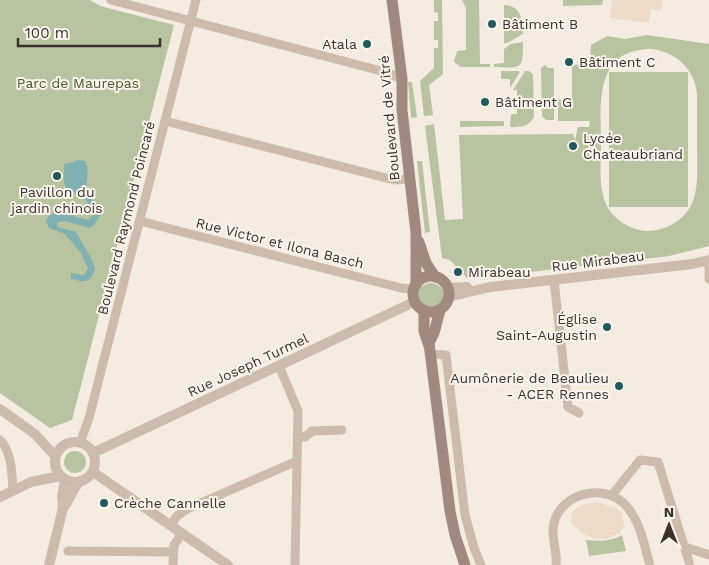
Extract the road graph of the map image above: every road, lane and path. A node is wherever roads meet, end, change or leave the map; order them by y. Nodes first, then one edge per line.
1 (110, 0) edge
2 (196, 0) edge
3 (392, 0) edge
4 (190, 21) junction
5 (402, 79) junction
6 (165, 120) junction
7 (409, 179) junction
8 (140, 221) junction
9 (416, 233) junction
10 (709, 260) edge
11 (709, 266) edge
12 (435, 277) junction
13 (709, 279) edge
14 (554, 280) junction
15 (415, 287) junction
16 (448, 293) junction
17 (414, 302) junction
18 (440, 310) junction
19 (424, 311) junction
20 (429, 349) junction
21 (279, 366) junction
22 (0, 409) edge
23 (579, 413) dead end
24 (342, 430) dead end
25 (35, 434) junction
26 (298, 437) junction
27 (0, 440) edge
28 (80, 442) junction
29 (64, 445) junction
30 (93, 453) junction
31 (55, 460) junction
32 (297, 461) junction
33 (93, 472) junction
34 (62, 478) junction
35 (31, 482) junction
36 (79, 482) junction
37 (13, 491) junction
38 (612, 494) junction
39 (0, 497) edge
40 (64, 508) junction
41 (170, 525) junction
42 (182, 533) junction
43 (685, 547) junction
44 (68, 551) dead end
45 (173, 552) junction
46 (709, 554) edge
47 (49, 565) edge
48 (173, 565) edge
49 (228, 565) edge
50 (295, 565) edge
51 (466, 565) edge
52 (481, 565) edge
53 (556, 565) edge
54 (650, 565) edge
55 (690, 565) edge

1 - 4 street
2 - 4 street, Boulevard Raymond Poincaré
3 - 5 main road, Boulevard de Vitré
4 - 5 street
4 - 6 street, Boulevard Raymond Poincaré
5 - 7 main road, Boulevard de Vitré
6 - 7 street
6 - 8 street, Boulevard Raymond Poincaré
7 - 9 main road, Boulevard de Vitré
8 - 15 street, Rue Victor et Ilona Basch
8 - 28 street, Boulevard Raymond Poincaré
9 - 12 main road, Boulevard de Vitré
9 - 15 main road, Boulevard de Vitré
10 - 14 street, Rue Mirabeau
11 - 13 street
12 - 15 main road
12 - 16 main road, Boulevard de Vitré
14 - 16 street, Rue Mirabeau
14 - 23 street
15 - 17 main road, Boulevard de Vitré
16 - 18 main road
17 - 19 main road
17 - 21 street, Rue Joseph Turmel
18 - 19 main road
18 - 20 main road
19 - 20 main road
20 - 51 main road
20 - 52 street
21 - 26 street
21 - 30 street, Rue Joseph Turmel
22 - 25 street
24 - 26 street
25 - 29 street
25 - 31 street
26 - 32 street
27 - 37 street
28 - 29 street
28 - 30 street
29 - 31 street
30 - 33 street
31 - 34 street
31 - 35 street
32 - 41 street
32 - 50 street
33 - 36 street
33 - 41 street
34 - 35 street
34 - 36 street
34 - 40 street
35 - 37 street
36 - 40 street
37 - 39 street
38 - 43 street
38 - 53 street
38 - 54 street
40 - 47 street
41 - 42 street
42 - 45 street
42 - 49 street
43 - 46 street
43 - 55 street
44 - 45 street
45 - 48 street

